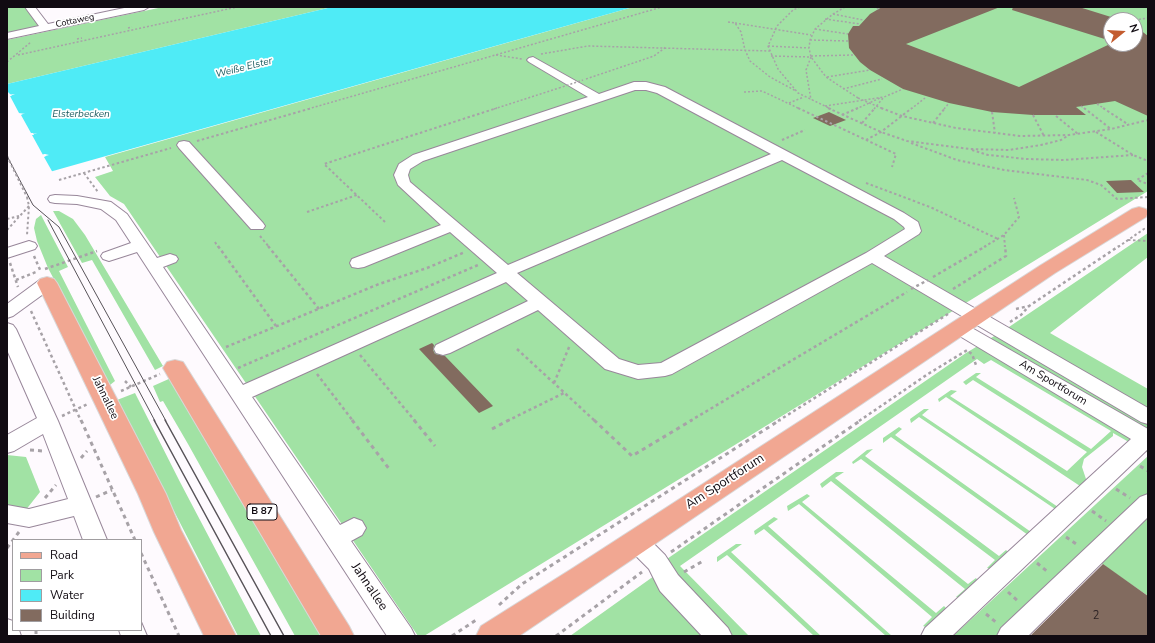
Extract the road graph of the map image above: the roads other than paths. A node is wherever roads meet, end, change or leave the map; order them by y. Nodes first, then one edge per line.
1 (30, 7) edge
2 (144, 7) edge
3 (46, 28) junction
4 (7, 36) edge
5 (533, 60) road end
6 (598, 98) junction
7 (184, 145) road end
8 (780, 148) junction
9 (55, 199) dead end
10 (1143, 205) edge
11 (452, 226) junction
12 (257, 230) road end
13 (140, 245) junction
14 (29, 246) road end
15 (106, 252) road end
16 (7, 253) edge
17 (872, 256) junction
18 (170, 258) dead end
19 (358, 263) dead end
20 (153, 265) junction
21 (508, 273) junction
22 (44, 277) joint
23 (540, 302) junction
24 (7, 312) edge
25 (964, 317) junction
26 (7, 329) edge
27 (443, 348) dead end
28 (181, 378) road end
29 (239, 395) junction
30 (48, 421) junction
31 (1147, 432) edge
32 (7, 445) edge
33 (81, 504) junction
34 (1146, 504) edge
35 (7, 514) edge
36 (95, 539) edge
37 (646, 551) junction
38 (488, 620) edge
39 (7, 631) edge
40 (1011, 635) edge
41 (8, 636) edge
42 (220, 636) edge
43 (338, 636) edge
44 (402, 636) edge
45 (719, 636) edge
46 (934, 636) edge

1 - 3 street
2 - 3 street, Cottaweg
3 - 4 street, Cottaweg
5 - 6 street
6 - 8 street
6 - 11 street
7 - 12 street
8 - 17 street
8 - 21 street
9 - 13 street, Jahnallee
10 - 25 main road, Am Sportforum
11 - 19 street
11 - 21 street
13 - 15 street
13 - 20 street, Jahnallee
14 - 16 street
17 - 23 street
17 - 25 street
18 - 20 street
20 - 29 street, Jahnallee
21 - 23 street
21 - 29 street
22 - 24 street
22 - 42 main road, Jahnallee
23 - 27 street
25 - 31 street
25 - 37 main road, Am Sportforum
26 - 30 street
28 - 43 main road, B 87
29 - 44 street, Jahnallee
30 - 32 street
30 - 33 street
31 - 46 street
33 - 35 street
33 - 36 street
34 - 40 street
37 - 38 main road, Am Sportforum
37 - 45 street
39 - 41 street

